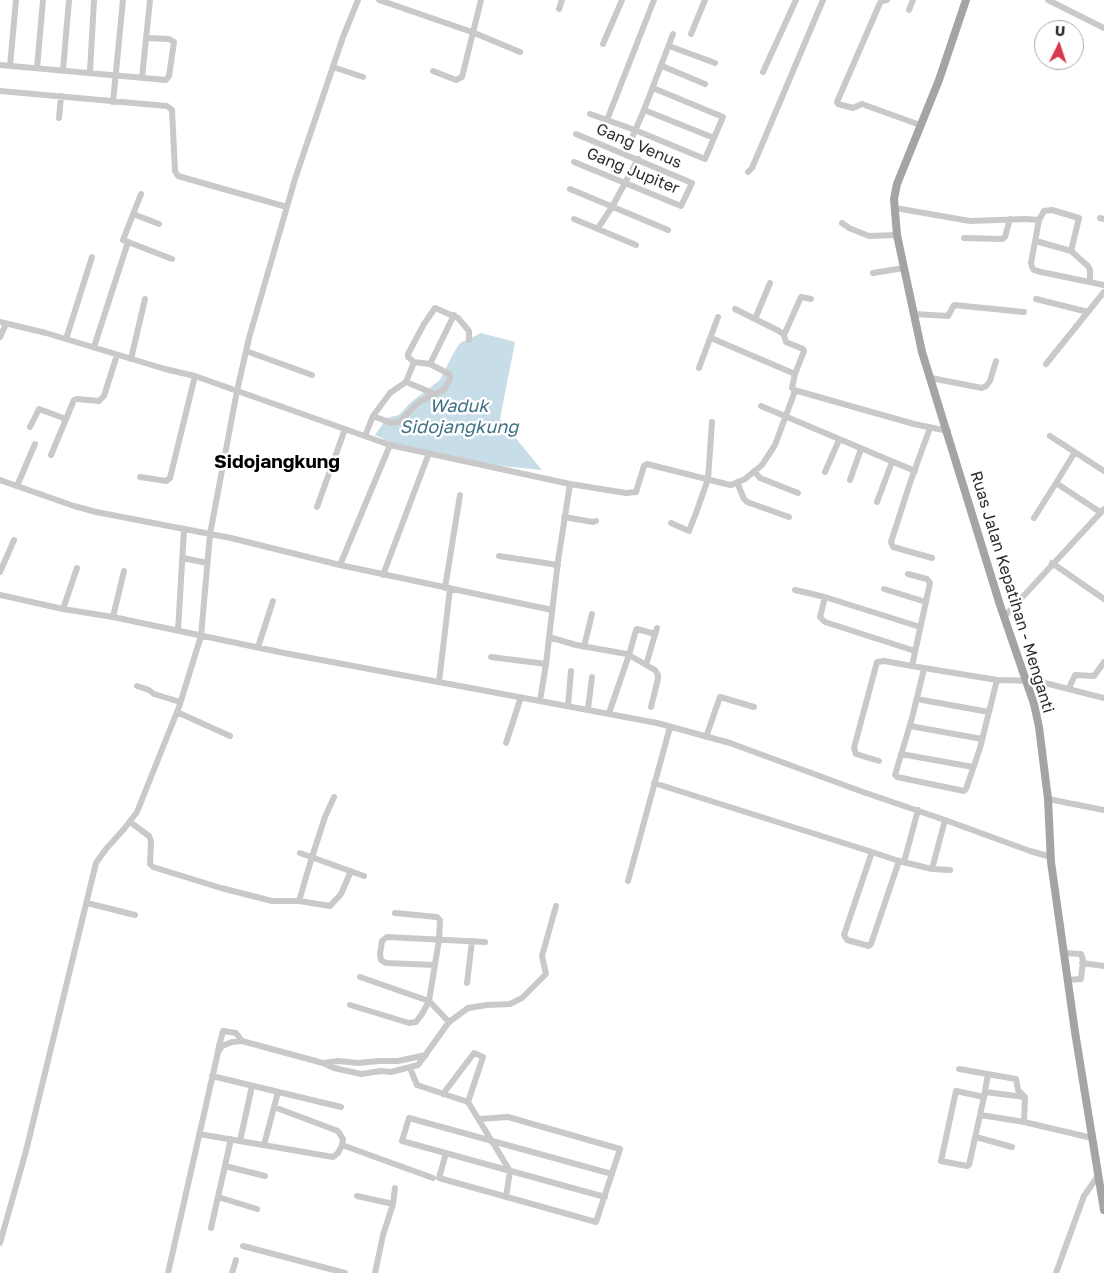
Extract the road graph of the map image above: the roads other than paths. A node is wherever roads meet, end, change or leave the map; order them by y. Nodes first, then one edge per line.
1 (16, 0) edge
2 (43, 0) edge
3 (69, 0) edge
4 (94, 0) edge
5 (123, 0) edge
6 (150, 0) edge
7 (358, 0) edge
8 (379, 0) edge
9 (481, 0) edge
10 (562, 0) edge
11 (622, 0) edge
12 (654, 0) edge
13 (705, 0) edge
14 (796, 0) edge
15 (823, 0) edge
16 (887, 0) edge
17 (913, 0) edge
18 (966, 0) edge
19 (1048, 0) edge
20 (559, 9) dead end
21 (909, 10) dead end
22 (1104, 28) edge
23 (472, 32) junction
24 (673, 34) dead end
25 (691, 34) dead end
26 (147, 38) junction
27 (603, 44) dead end
28 (669, 46) junction
29 (520, 52) dead end
30 (715, 63) dead end
31 (0, 65) edge
32 (10, 66) junction
33 (662, 66) junction
34 (333, 67) junction
35 (36, 68) junction
36 (62, 70) junction
37 (433, 71) dead end
38 (90, 72) junction
39 (763, 72) dead end
40 (116, 75) junction
41 (363, 77) dead end
42 (142, 78) junction
43 (705, 84) dead end
44 (653, 88) junction
45 (0, 91) edge
46 (62, 96) junction
47 (113, 102) junction
48 (644, 110) junction
49 (590, 114) dead end
50 (59, 118) dead end
51 (607, 120) junction
52 (920, 125) junction
53 (635, 130) junction
54 (576, 134) dead end
55 (714, 138) junction
56 (625, 154) junction
57 (638, 159) junction
58 (574, 162) dead end
59 (748, 172) dead end
60 (625, 182) junction
61 (570, 188) dead end
62 (141, 194) dead end
63 (612, 206) junction
64 (681, 206) joint
65 (287, 207) junction
66 (895, 208) junction
67 (133, 214) junction
68 (574, 218) dead end
69 (1010, 219) junction
70 (1039, 220) junction
71 (842, 223) dead end
72 (159, 224) dead end
73 (598, 228) junction
74 (668, 230) dead end
75 (897, 235) junction
76 (964, 238) dead end
77 (1036, 241) junction
78 (128, 242) junction
79 (636, 245) dead end
80 (1071, 251) junction
81 (92, 257) dead end
82 (172, 259) dead end
83 (904, 268) junction
84 (873, 273) dead end
85 (1090, 282) junction
86 (770, 283) dead end
87 (1104, 285) edge
88 (1104, 292) edge
89 (145, 299) dead end
90 (811, 299) dead end
91 (1036, 299) dead end
92 (735, 309) dead end
93 (1024, 312) dead end
94 (1088, 312) junction
95 (914, 314) junction
96 (454, 315) junction
97 (718, 317) dead end
98 (755, 319) junction
99 (3, 323) edge
100 (784, 335) junction
101 (0, 337) edge
102 (711, 338) junction
103 (66, 339) junction
104 (469, 340) dead end
105 (94, 347) junction
106 (246, 351) junction
107 (117, 355) junction
108 (131, 359) junction
109 (996, 361) dead end
110 (414, 362) junction
111 (430, 364) junction
112 (1046, 364) dead end
113 (699, 368) dead end
114 (795, 374) junction
115 (312, 375) dead end
116 (195, 376) junction
117 (930, 378) junction
118 (406, 382) junction
119 (237, 391) junction
120 (795, 391) junction
121 (435, 394) junction
122 (761, 406) dead end
123 (373, 416) junction
124 (785, 417) junction
125 (66, 419) junction
126 (712, 422) dead end
127 (30, 427) dead end
128 (930, 428) junction
129 (345, 429) junction
130 (948, 431) junction
131 (365, 436) junction
132 (1050, 436) dead end
133 (839, 440) junction
134 (35, 444) dead end
135 (390, 445) junction
136 (861, 449) junction
137 (1075, 452) junction
138 (428, 453) junction
139 (50, 455) dead end
140 (892, 462) junction
141 (754, 471) junction
142 (1104, 471) edge
143 (825, 472) dead end
144 (915, 472) junction
145 (140, 477) dead end
146 (0, 480) edge
147 (708, 480) junction
148 (850, 480) dead end
149 (737, 482) junction
150 (1056, 483) junction
151 (570, 484) junction
152 (17, 486) junction
153 (798, 493) dead end
154 (460, 495) dead end
155 (878, 502) dead end
156 (317, 507) dead end
157 (1102, 511) edge
158 (564, 516) junction
159 (789, 517) dead end
160 (1034, 518) dead end
161 (596, 521) dead end
162 (671, 523) dead end
163 (184, 529) junction
164 (210, 534) junction
165 (14, 540) dead end
166 (499, 556) dead end
167 (183, 558) junction
168 (932, 558) dead end
169 (207, 563) junction
170 (1052, 563) junction
171 (340, 565) junction
172 (558, 566) junction
173 (77, 568) dead end
174 (124, 571) dead end
175 (0, 572) edge
176 (383, 574) junction
177 (908, 574) dead end
178 (447, 589) junction
179 (884, 589) dead end
180 (795, 590) dead end
181 (0, 594) edge
182 (825, 597) junction
183 (1104, 599) edge
184 (273, 601) dead end
185 (926, 602) junction
186 (63, 609) junction
187 (552, 610) junction
188 (592, 614) dead end
189 (113, 617) junction
190 (1004, 617) junction
191 (920, 627) junction
192 (178, 630) junction
193 (201, 636) junction
194 (549, 637) junction
195 (584, 647) junction
196 (258, 648) junction
197 (915, 651) junction
198 (629, 655) junction
199 (491, 657) dead end
200 (1104, 662) edge
201 (546, 664) junction
202 (646, 665) junction
203 (912, 666) junction
204 (924, 669) junction
205 (571, 671) dead end
206 (592, 676) dead end
207 (997, 680) junction
208 (1025, 680) junction
209 (439, 682) junction
210 (137, 686) dead end
211 (1069, 688) junction
212 (521, 697) junction
213 (1104, 698) edge
214 (917, 699) junction
215 (540, 701) junction
216 (180, 702) junction
217 (568, 706) junction
218 (651, 706) dead end
219 (754, 706) dead end
220 (588, 710) junction
221 (177, 712) junction
222 (989, 712) junction
223 (609, 713) junction
224 (910, 726) junction
225 (670, 727) junction
226 (230, 736) dead end
227 (706, 737) junction
228 (982, 739) junction
229 (506, 743) dead end
230 (901, 754) junction
231 (879, 761) dead end
232 (973, 767) junction
233 (654, 783) junction
234 (334, 797) dead end
235 (1048, 799) junction
236 (918, 810) junction
237 (1104, 810) edge
238 (945, 820) junction
239 (130, 822) junction
240 (872, 852) junction
241 (300, 853) dead end
242 (312, 857) junction
243 (1051, 857) junction
244 (902, 861) junction
245 (932, 869) junction
246 (950, 870) dead end
247 (351, 871) junction
248 (364, 876) dead end
249 (628, 881) dead end
250 (299, 901) junction
251 (88, 903) junction
252 (556, 906) dead end
253 (395, 914) dead end
254 (135, 915) dead end
255 (439, 940) junction
256 (472, 941) junction
257 (485, 942) dead end
258 (1064, 953) junction
259 (1082, 963) junction
260 (435, 965) junction
261 (1104, 966) edge
262 (360, 977) dead end
263 (1068, 980) junction
264 (467, 983) dead end
265 (429, 1001) junction
266 (350, 1005) dead end
267 (450, 1022) junction
268 (242, 1041) junction
269 (218, 1052) junction
270 (426, 1054) junction
271 (379, 1061) junction
272 (323, 1063) junction
273 (410, 1068) junction
274 (959, 1069) dead end
275 (381, 1071) junction
276 (988, 1074) junction
277 (212, 1076) junction
278 (252, 1086) junction
279 (278, 1092) junction
280 (443, 1094) junction
281 (985, 1094) junction
282 (1025, 1097) junction
283 (468, 1102) junction
284 (341, 1107) dead end
285 (274, 1108) junction
286 (981, 1115) junction
287 (479, 1119) junction
288 (1024, 1122) junction
289 (199, 1134) junction
290 (976, 1137) junction
291 (1092, 1138) junction
292 (231, 1139) junction
293 (240, 1141) junction
294 (492, 1141) junction
295 (264, 1145) junction
296 (342, 1146) junction
297 (1012, 1147) dead end
298 (446, 1153) junction
299 (225, 1166) junction
300 (510, 1171) junction
301 (612, 1174) junction
302 (265, 1176) dead end
303 (1098, 1176) junction
304 (433, 1178) dead end
305 (395, 1188) dead end
306 (357, 1196) dead end
307 (218, 1197) junction
308 (506, 1197) junction
309 (605, 1197) junction
310 (393, 1204) junction
311 (257, 1209) dead end
312 (1104, 1210) edge
313 (211, 1228) dead end
314 (0, 1244) edge
315 (244, 1246) dead end
316 (236, 1260) dead end
317 (168, 1273) edge
318 (232, 1273) edge
319 (345, 1273) edge
320 (375, 1273) edge
321 (1056, 1273) edge

1 - 32 street
2 - 35 street
3 - 36 street
4 - 38 street
5 - 40 street
6 - 26 street
7 - 34 street
8 - 23 street
9 - 23 street
10 - 20 street
11 - 27 street
12 - 51 street
13 - 25 street
14 - 39 street
15 - 59 street
16 - 52 street
17 - 21 street
18 - 52 main road, Ruas Jalan Kepatihan - Menganti
19 - 22 street
23 - 29 street
23 - 37 street
24 - 28 street
26 - 42 street
26 - 42 street
28 - 30 street
28 - 33 street
31 - 32 street
32 - 35 street
33 - 43 street
33 - 44 street
34 - 41 street
34 - 65 street
35 - 36 street
36 - 38 street
38 - 40 street
40 - 42 street
40 - 47 street
44 - 48 street
44 - 55 street
45 - 46 street
46 - 47 street
46 - 50 street
47 - 65 street
48 - 53 street
48 - 55 street
49 - 51 street
51 - 53 street
52 - 66 main road, Ruas Jalan Kepatihan - Menganti
53 - 55 street
53 - 56 street
54 - 56 street, Gang Venus
56 - 57 street, Gang Venus
57 - 60 street
57 - 64 street, Gang Venus
58 - 60 street, Gang Jupiter
60 - 63 street
60 - 64 street, Gang Jupiter
61 - 63 street
62 - 67 street
63 - 73 street
63 - 74 street
65 - 106 street
66 - 69 street
66 - 75 main road, Ruas Jalan Kepatihan - Menganti
67 - 72 street
67 - 78 street
68 - 73 street
69 - 70 street
69 - 76 street
70 - 77 street
70 - 80 street
71 - 75 street
73 - 79 street
75 - 83 main road, Ruas Jalan Kepatihan - Menganti
77 - 80 street
77 - 85 street
78 - 82 street
78 - 105 street
80 - 85 street
81 - 103 street
83 - 84 street
83 - 95 main road, Ruas Jalan Kepatihan - Menganti
85 - 87 street
86 - 98 street
88 - 94 street
89 - 108 street
90 - 100 street
91 - 94 street
92 - 98 street
93 - 95 street
94 - 112 street
95 - 117 main road, Ruas Jalan Kepatihan - Menganti
96 - 104 street
96 - 110 street
96 - 111 street
97 - 102 street
98 - 100 street
99 - 101 street
99 - 103 street
100 - 114 street
102 - 113 street
102 - 114 street
103 - 105 street
105 - 107 street
106 - 115 street
106 - 119 street
107 - 108 street
107 - 125 street
108 - 116 street
109 - 117 street
110 - 111 street
110 - 118 street
111 - 121 street
114 - 120 street
116 - 119 street
116 - 145 street
117 - 130 main road, Ruas Jalan Kepatihan - Menganti
118 - 121 street
118 - 123 street
119 - 129 street
119 - 164 street
120 - 124 street
120 - 128 street
121 - 123 street
122 - 124 street
123 - 131 street
124 - 133 street
124 - 141 street
125 - 127 street
125 - 139 street
126 - 147 street
128 - 130 street
128 - 144 street
129 - 131 street
129 - 156 street
130 - 190 main road, Ruas Jalan Kepatihan - Menganti
131 - 135 street
132 - 137 street
133 - 136 street
133 - 143 street
134 - 152 street
135 - 138 street
135 - 171 street
136 - 140 street
136 - 148 street
137 - 142 street
137 - 150 street
138 - 151 street
138 - 176 street
140 - 144 street
140 - 155 street
141 - 149 street
141 - 153 street
144 - 168 street
146 - 152 street
147 - 149 street
147 - 151 street
147 - 162 street
149 - 159 street
150 - 157 street
150 - 160 street
151 - 158 street
152 - 163 street
154 - 178 street
157 - 170 street
158 - 161 street
158 - 172 street
163 - 164 street
163 - 167 street
164 - 169 street
164 - 171 street
165 - 175 street
166 - 172 street
167 - 169 street
167 - 192 street
169 - 193 street
170 - 183 street
170 - 190 street
171 - 176 street
172 - 187 street
173 - 186 street
174 - 189 street
176 - 178 street
177 - 185 street
178 - 187 street
178 - 209 street
179 - 185 street
180 - 182 street
181 - 186 street
182 - 191 street
182 - 197 street
184 - 196 street
185 - 191 street
186 - 189 street
187 - 194 street
188 - 195 street
189 - 192 street
190 - 208 main road, Ruas Jalan Kepatihan - Menganti
191 - 197 street
192 - 193 street
193 - 196 street
193 - 216 street
194 - 195 street
194 - 201 street
195 - 198 street
196 - 209 street
197 - 203 street
198 - 202 street
198 - 202 street
198 - 223 street
199 - 201 street
200 - 211 street
201 - 215 street
202 - 218 street
203 - 204 street
203 - 231 street
204 - 207 street
204 - 214 street
205 - 217 street
206 - 220 street
207 - 208 street
207 - 222 street
208 - 211 street
208 - 235 main road, Ruas Jalan Kepatihan - Menganti
209 - 212 street
210 - 216 street
211 - 213 street
212 - 215 street
212 - 229 street
214 - 222 street
214 - 224 street
215 - 217 street
216 - 221 street
217 - 220 street
219 - 227 street
220 - 223 street
221 - 226 street
221 - 239 street
222 - 228 street
223 - 225 street
224 - 228 street
224 - 230 street
225 - 227 street
225 - 233 street
227 - 236 street
228 - 232 street
230 - 232 street
230 - 232 street
233 - 240 street
233 - 249 street
234 - 242 street
235 - 237 street
235 - 243 main road, Ruas Jalan Kepatihan - Menganti
236 - 238 street
236 - 244 street
238 - 243 street
238 - 245 street
239 - 250 street
239 - 251 street
240 - 244 street
240 - 244 street
241 - 242 street
242 - 247 street
242 - 250 street
243 - 258 main road, Ruas Jalan Kepatihan - Menganti
244 - 245 street
245 - 246 street
247 - 248 street
247 - 250 street
251 - 254 street
251 - 314 street
252 - 267 street
253 - 255 street
255 - 256 street
255 - 260 street
255 - 260 street
256 - 257 street
256 - 264 street
258 - 259 street
258 - 263 main road, Ruas Jalan Kepatihan - Menganti
259 - 261 street
259 - 263 street
260 - 265 street
262 - 265 street
263 - 291 main road, Ruas Jalan Kepatihan - Menganti
265 - 266 street
265 - 267 street
267 - 270 street
268 - 269 street
268 - 269 street
268 - 272 street
269 - 277 street
270 - 271 street
270 - 273 street
271 - 272 street
271 - 275 street
272 - 275 street
273 - 275 street
273 - 280 street
274 - 276 street
276 - 281 street
276 - 282 street
277 - 278 street
277 - 289 street
278 - 279 street
278 - 293 street
279 - 284 street
279 - 285 street
280 - 283 street
280 - 283 street
281 - 282 street
281 - 286 street
281 - 290 street
282 - 288 street
283 - 287 street
285 - 295 street
285 - 296 street
286 - 288 street
286 - 290 street
287 - 294 street
287 - 301 street
288 - 291 street
289 - 292 street
289 - 317 street
290 - 297 street
291 - 303 main road, Ruas Jalan Kepatihan - Menganti
292 - 293 street
292 - 299 street
293 - 295 street
294 - 298 street
294 - 300 street
294 - 301 street
295 - 296 street
296 - 304 street
298 - 300 street
298 - 308 street
299 - 302 street
299 - 307 street
300 - 308 street
300 - 309 street
301 - 309 street
303 - 312 main road, Ruas Jalan Kepatihan - Menganti
303 - 321 street
305 - 310 street
306 - 310 street
307 - 311 street
307 - 313 street
308 - 309 street
310 - 320 street
315 - 319 street
316 - 318 street

